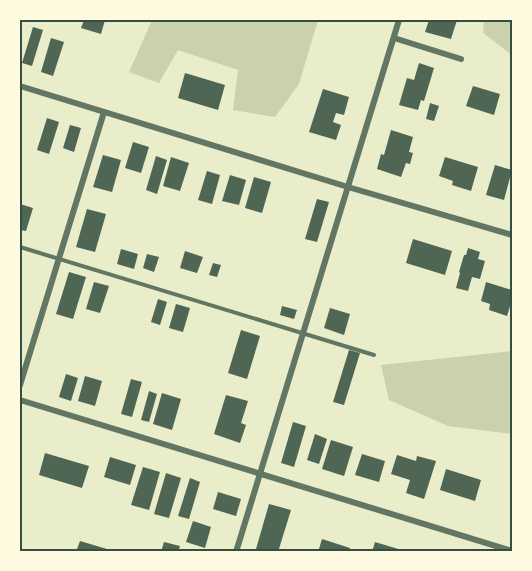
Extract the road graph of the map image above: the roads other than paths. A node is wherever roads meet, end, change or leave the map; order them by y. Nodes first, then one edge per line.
1 (399, 20) edge
2 (394, 38) junction
3 (460, 59) dead end
4 (20, 86) edge
5 (104, 112) junction
6 (348, 187) junction
7 (513, 235) edge
8 (20, 247) edge
9 (58, 259) junction
10 (303, 334) junction
11 (374, 355) dead end
12 (20, 385) edge
13 (20, 400) edge
14 (260, 473) junction
15 (513, 551) edge
16 (236, 552) edge

1 - 2 street
2 - 3 street
2 - 6 street
4 - 5 street
5 - 6 street
5 - 9 street
6 - 7 street
6 - 10 street
8 - 9 lane
9 - 10 lane
9 - 12 street
10 - 11 lane
10 - 14 street
13 - 14 street
14 - 15 street
14 - 16 street

